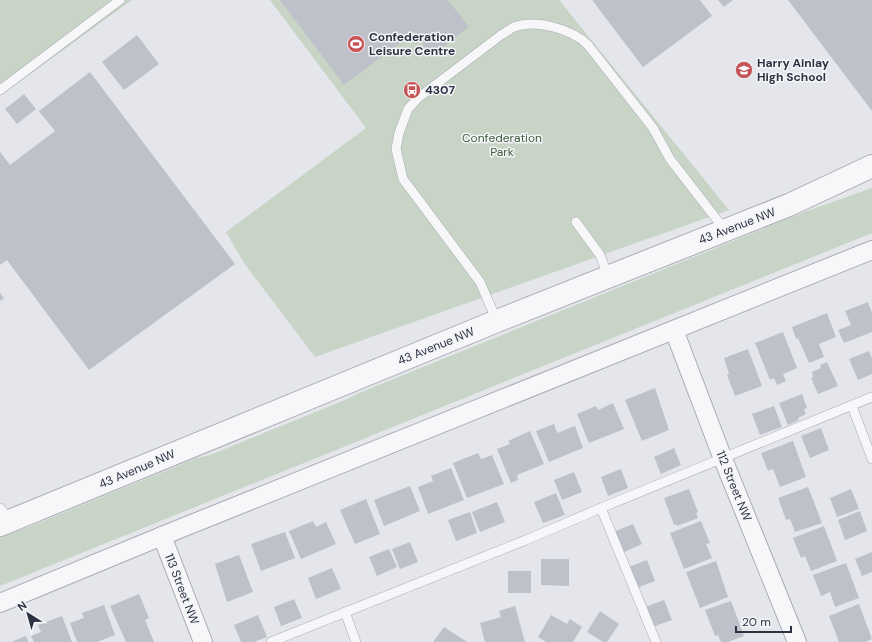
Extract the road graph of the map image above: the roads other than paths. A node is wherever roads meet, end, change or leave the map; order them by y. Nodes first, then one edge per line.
1 (120, 0) edge
2 (0, 90) edge
3 (872, 166) edge
4 (576, 222) dead end
5 (725, 230) junction
6 (872, 250) edge
7 (608, 276) junction
8 (496, 321) junction
9 (674, 330) junction
10 (872, 397) edge
11 (852, 406) junction
12 (723, 459) junction
13 (872, 460) edge
14 (601, 508) junction
15 (4, 518) edge
16 (162, 536) junction
17 (0, 603) edge
18 (345, 612) junction
19 (203, 642) edge
20 (271, 642) edge
21 (356, 642) edge
22 (656, 642) edge
23 (797, 642) edge

1 - 2 lane
3 - 5 street, 43 Avenue NW
4 - 7 lane
5 - 7 street, 43 Avenue NW
5 - 8 lane
6 - 9 street
7 - 8 street, 43 Avenue NW
8 - 15 street, 43 Avenue NW
9 - 12 street, 112 Street NW
9 - 16 street
10 - 11 lane
11 - 12 lane
11 - 13 lane
12 - 14 lane
12 - 23 street, 112 Street NW
14 - 18 lane
14 - 22 lane
16 - 17 street
16 - 19 street, 113 Street NW
18 - 20 lane
18 - 21 lane

